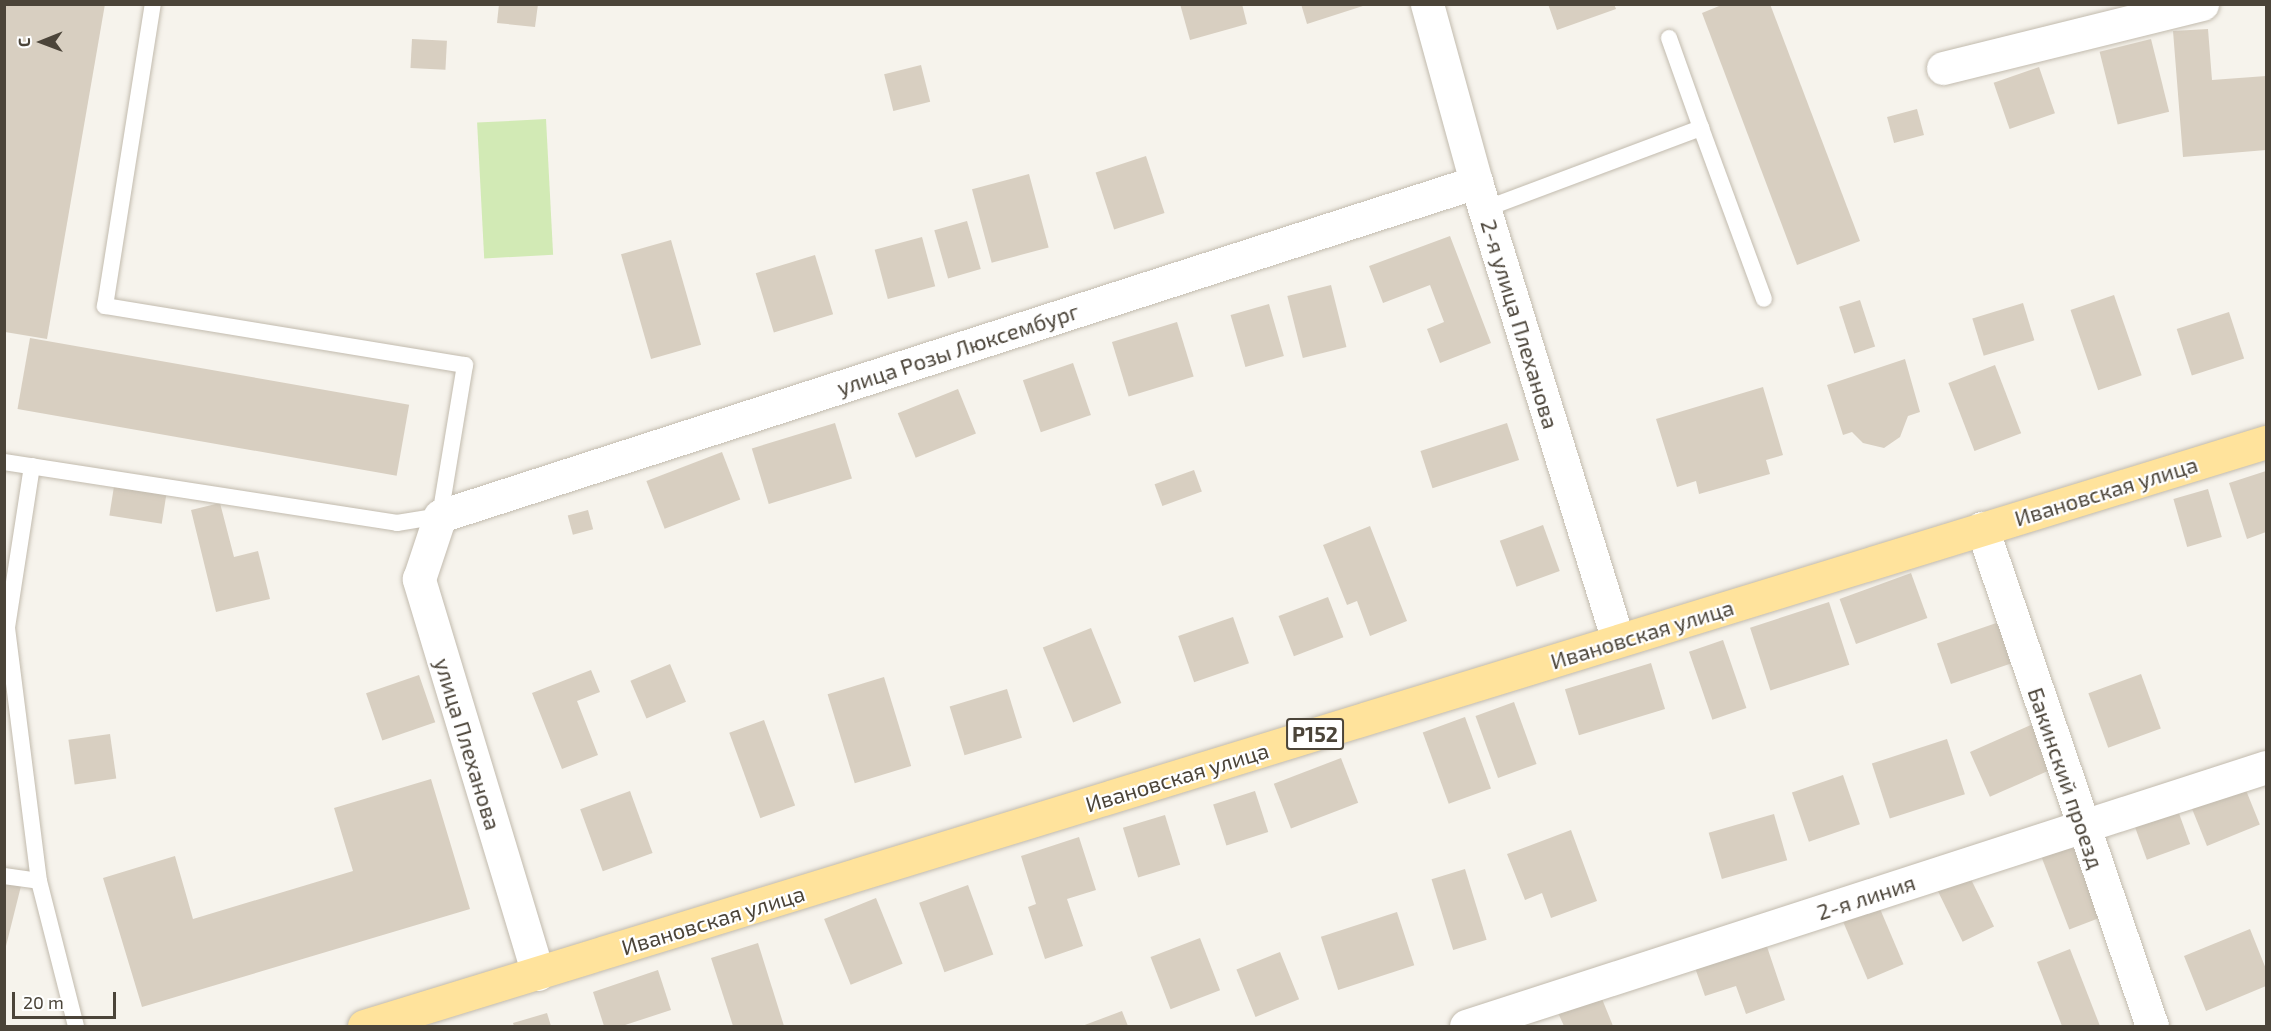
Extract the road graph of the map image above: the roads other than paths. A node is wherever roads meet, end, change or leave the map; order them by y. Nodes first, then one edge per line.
1 (153, 4) edge
2 (1427, 4) edge
3 (2202, 4) edge
4 (1669, 38) dead end
5 (1943, 68) dead end
6 (1701, 128) junction
7 (1480, 195) junction
8 (1764, 299) dead end
9 (2266, 442) edge
10 (4, 462) edge
11 (32, 466) junction
12 (440, 516) junction
13 (1982, 528) junction
14 (1618, 641) junction
15 (2266, 767) edge
16 (2083, 826) junction
17 (4, 876) edge
18 (39, 881) junction
19 (538, 974) junction
20 (76, 1026) edge
21 (364, 1026) edge
22 (1466, 1026) edge
23 (2152, 1026) edge

1 - 12 lane
2 - 7 street, 2-я улица Плеханова
3 - 5 street
4 - 6 lane
6 - 7 lane
6 - 8 lane
7 - 12 street, улица Розы Люксембург
7 - 14 street, 2-я улица Плеханова
9 - 13 main road, Ивановская улица / Р152
10 - 11 lane
11 - 12 lane
11 - 18 lane
12 - 19 street, улица Плеханова
13 - 14 main road, Ивановская улица / Р152
13 - 16 street, Бакинский проезд
14 - 19 main road, Ивановская улица / Р152
15 - 16 street, 2-я линия
16 - 22 street, 2-я линия
16 - 23 street, Бакинский проезд
17 - 18 lane
18 - 20 lane
19 - 21 main road, Ивановская улица / Р152

